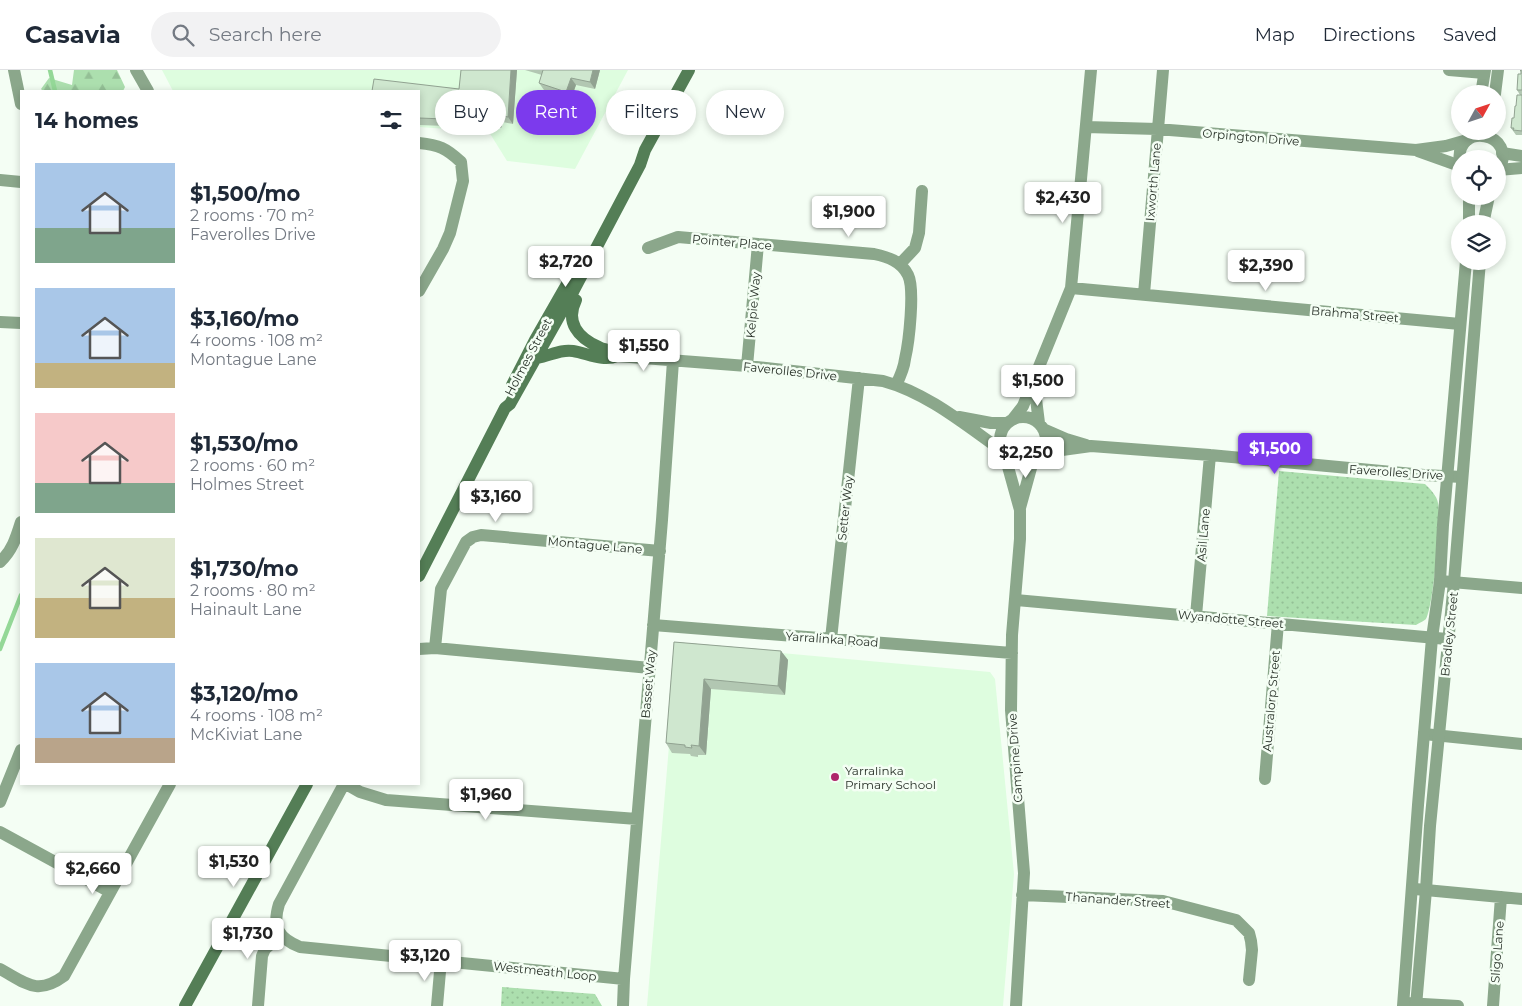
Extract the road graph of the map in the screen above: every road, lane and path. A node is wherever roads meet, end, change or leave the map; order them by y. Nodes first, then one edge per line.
1 (14, 70) edge
2 (136, 70) edge
3 (689, 70) edge
4 (1091, 70) edge
5 (1163, 70) edge
6 (1449, 70) edge
7 (1498, 70) edge
8 (1485, 72) edge
9 (1483, 85) edge
10 (1496, 85) edge
11 (147, 90) edge
12 (20, 99) edge
13 (1086, 127) junction
14 (1157, 129) junction
15 (1462, 140) edge
16 (1468, 140) edge
17 (420, 143) edge
18 (644, 150) junction
19 (1416, 150) junction
20 (1461, 150) edge
21 (1506, 154) edge
22 (1522, 156) edge
23 (1451, 161) edge
24 (1522, 168) edge
25 (1506, 169) edge
26 (0, 180) edge
27 (20, 182) edge
28 (922, 191) dead end
29 (623, 199) junction
30 (758, 244) junction
31 (648, 248) dead end
32 (900, 264) junction
33 (1465, 270) edge
34 (1479, 270) edge
35 (1071, 288) junction
36 (420, 289) edge
37 (1144, 294) junction
38 (0, 322) edge
39 (20, 323) edge
40 (1460, 324) junction
41 (617, 356) junction
42 (537, 358) junction
43 (674, 361) junction
44 (747, 366) junction
45 (859, 378) junction
46 (1034, 378) junction
47 (896, 385) junction
48 (504, 408) junction
49 (954, 416) junction
50 (1010, 421) junction
51 (1041, 426) junction
52 (1090, 446) junction
53 (1003, 453) junction
54 (1210, 455) junction
55 (1037, 459) junction
56 (1448, 476) junction
57 (1462, 477) junction
58 (1020, 510) junction
59 (20, 525) edge
60 (660, 551) junction
61 (0, 562) edge
62 (420, 574) edge
63 (1440, 581) junction
64 (1454, 582) junction
65 (1522, 588) edge
66 (1015, 600) junction
67 (1196, 616) junction
68 (1278, 623) junction
69 (653, 625) junction
70 (831, 638) junction
71 (1432, 638) junction
72 (1447, 639) junction
73 (435, 648) junction
74 (420, 650) edge
75 (1012, 653) junction
76 (650, 668) junction
77 (1424, 734) junction
78 (1440, 736) junction
79 (1522, 744) edge
80 (20, 752) edge
81 (1265, 778) dead end
82 (167, 785) edge
83 (306, 785) edge
84 (344, 785) edge
85 (347, 785) edge
86 (0, 802) edge
87 (637, 819) junction
88 (0, 832) edge
89 (1411, 889) junction
90 (1426, 890) junction
91 (110, 892) junction
92 (1022, 895) junction
93 (1501, 897) junction
94 (1522, 899) edge
95 (281, 935) junction
96 (440, 960) junction
97 (0, 969) edge
98 (624, 979) junction
99 (1250, 980) dead end
100 (1409, 1005) edge
101 (184, 1006) edge
102 (258, 1006) edge
103 (437, 1006) edge
104 (623, 1006) edge
105 (1016, 1006) edge
106 (1458, 1006) edge
107 (1492, 1006) edge

1 - 12 street
2 - 11 street
3 - 18 main road, Holmes Street
4 - 13 street
5 - 14 street, Ixworth Lane
6 - 8 street
7 - 10 street
8 - 9 street
13 - 14 street, Orpington Drive
13 - 35 street
14 - 19 street, Orpington Drive
14 - 37 street, Ixworth Lane
15 - 19 street, Orpington Drive
16 - 20 street
17 - 36 street
18 - 29 main road, Holmes Street
18 - 48 main road, Holmes Street
19 - 23 street, Orpington Drive
21 - 22 street
24 - 25 street
26 - 27 street
28 - 32 street
29 - 41 main road
29 - 42 main road, Holmes Street
30 - 31 street, Pointer Place
30 - 32 street, Pointer Place
30 - 44 street, Kelpie Way
32 - 47 street
33 - 40 street, Bradley Street
34 - 57 street, Bradley Street
35 - 37 street, Brahma Street
35 - 46 street
37 - 40 street, Brahma Street
38 - 39 street
40 - 56 street, Bradley Street
41 - 42 main road
41 - 43 street, Faverolles Drive
42 - 48 main road, Holmes Street
43 - 44 street, Faverolles Drive
43 - 60 street, Basset Way
44 - 45 street, Faverolles Drive
45 - 47 street, Faverolles Drive
45 - 70 street, Setter Way
46 - 50 street
46 - 51 street
47 - 49 street, Faverolles Drive
48 - 62 main road, Holmes Street
49 - 50 street, Faverolles Drive
49 - 53 street, Faverolles Drive
50 - 51 street
50 - 53 street
51 - 52 street, Faverolles Drive
51 - 55 street
52 - 54 street, Faverolles Drive
52 - 55 street, Faverolles Drive
53 - 55 street
53 - 58 street, Campine Drive
54 - 56 street, Faverolles Drive
54 - 67 street, Asil Lane
55 - 58 street, Campine Drive
56 - 57 street, Faverolles Drive
56 - 63 street, Bradley Street
57 - 64 street, Bradley Street
58 - 66 street, Campine Drive
59 - 61 street
60 - 69 street, Basset Way
60 - 73 street, Montague Lane
63 - 64 street
63 - 71 street, Bradley Street
64 - 65 street
64 - 72 street, Bradley Street
66 - 67 street, Wyandotte Street
66 - 75 street, Campine Drive
67 - 68 street, Wyandotte Street
68 - 71 street, Wyandotte Street
68 - 81 street, Australorp Street
69 - 70 street, Yarralinka Road
69 - 76 street, Basset Way
70 - 75 street, Yarralinka Road
71 - 72 street, Wyandotte Street
71 - 77 street, Bradley Street
72 - 78 street, Bradley Street
73 - 74 street
73 - 76 street
75 - 92 street, Campine Drive
76 - 87 street, Basset Way
77 - 78 street
77 - 89 street, Bradley Street
78 - 79 street
78 - 90 street, Bradley Street
80 - 86 street
82 - 91 street
83 - 101 main road
84 - 95 street
85 - 87 street
87 - 98 street, Basset Way
88 - 91 street
89 - 90 street
89 - 100 street, Bradley Street
90 - 93 street
90 - 100 street, Bradley Street
91 - 97 street
92 - 99 street, Thanander Street
92 - 105 street, Campine Drive
93 - 94 street
93 - 107 street, Sligo Lane
95 - 96 street, Westmeath Loop
95 - 102 street
96 - 98 street, Westmeath Loop
96 - 103 street
98 - 104 street, Basset Way
100 - 106 street

